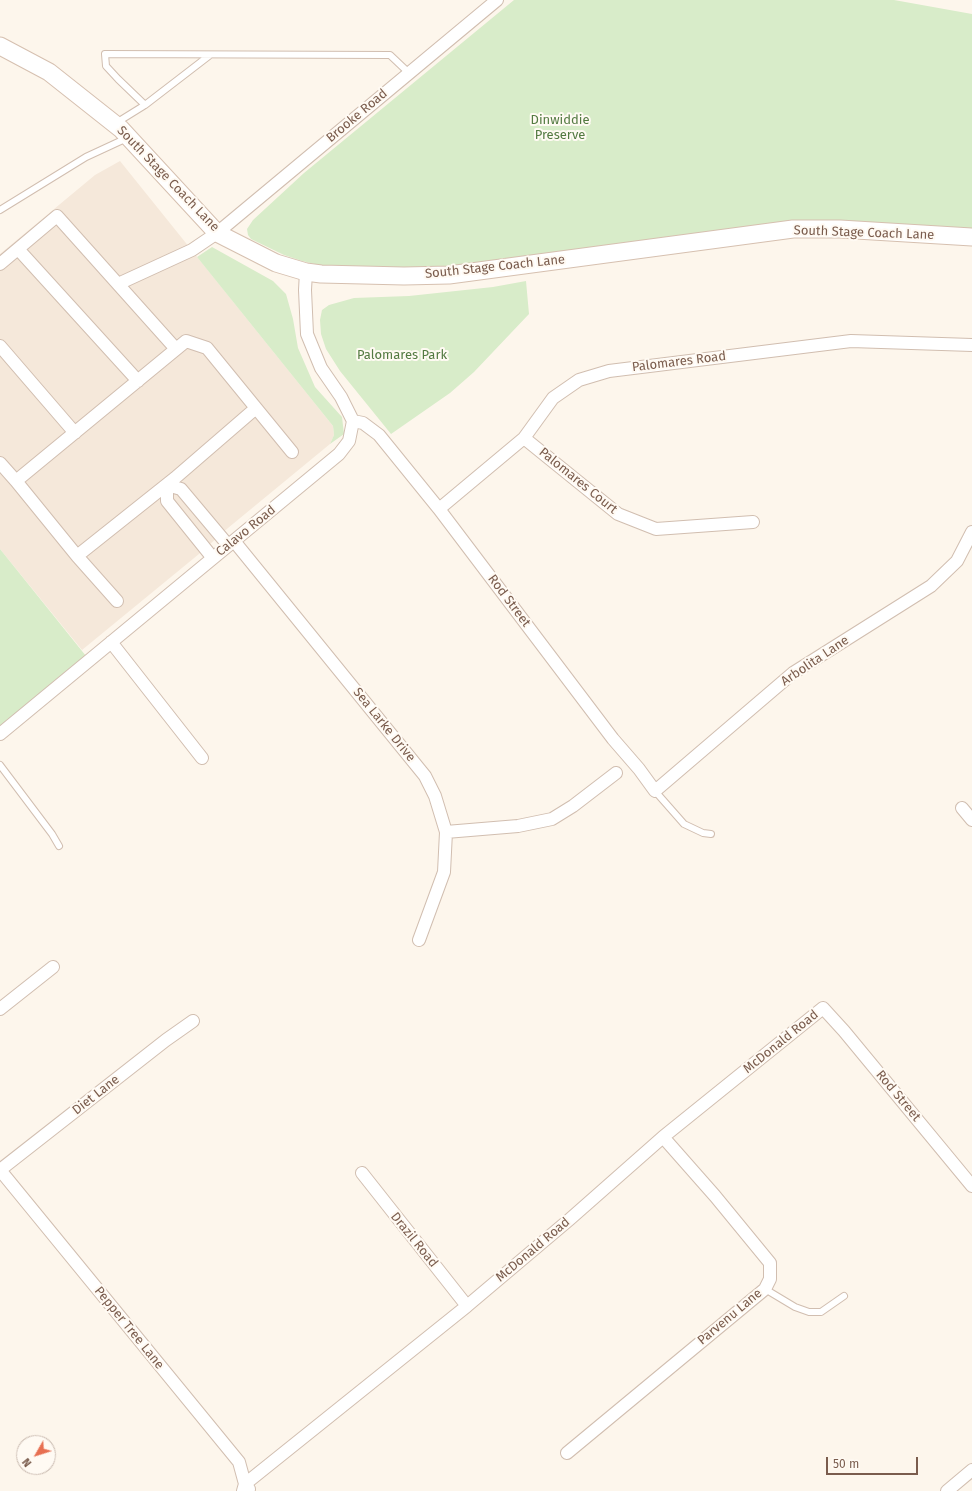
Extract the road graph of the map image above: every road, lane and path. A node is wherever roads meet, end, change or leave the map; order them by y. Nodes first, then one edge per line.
1 (497, 0) edge
2 (0, 46) edge
3 (210, 55) junction
4 (410, 73) junction
5 (145, 105) junction
6 (115, 124) junction
7 (128, 137) junction
8 (0, 210) edge
9 (217, 233) junction
10 (972, 238) edge
11 (18, 249) junction
12 (0, 264) edge
13 (306, 272) junction
14 (118, 284) junction
15 (972, 345) edge
16 (0, 346) edge
17 (176, 349) junction
18 (138, 381) junction
19 (256, 408) junction
20 (353, 421) junction
21 (75, 433) junction
22 (524, 438) junction
23 (292, 452) dead end
24 (0, 463) edge
25 (16, 481) junction
26 (167, 485) junction
27 (439, 509) junction
28 (753, 522) dead end
29 (972, 532) edge
30 (231, 543) junction
31 (77, 556) junction
32 (212, 558) junction
33 (116, 601) dead end
34 (111, 642) junction
35 (0, 734) edge
36 (202, 758) dead end
37 (0, 766) edge
38 (616, 773) dead end
39 (656, 791) junction
40 (962, 808) dead end
41 (972, 820) edge
42 (446, 832) junction
43 (711, 834) dead end
44 (59, 846) dead end
45 (419, 940) dead end
46 (53, 967) dead end
47 (823, 1008) joint
48 (0, 1009) edge
49 (192, 1021) dead end
50 (663, 1137) junction
51 (0, 1170) edge
52 (362, 1174) dead end
53 (972, 1186) edge
54 (765, 1289) junction
55 (844, 1296) dead end
56 (467, 1306) junction
57 (567, 1453) dead end
58 (972, 1470) edge
59 (246, 1489) edge
60 (947, 1491) edge

1 - 4 street, Brooke Road
2 - 6 main road, South Stage Coach Lane
3 - 4 lane
3 - 5 lane
3 - 5 lane
4 - 9 street, Brooke Road
5 - 6 lane
6 - 7 main road, South Stage Coach Lane
7 - 8 lane
7 - 9 main road, South Stage Coach Lane
9 - 13 main road, South Stage Coach Lane
9 - 14 street, Brooke Road
10 - 13 main road, South Stage Coach Lane
11 - 12 street
11 - 14 street
11 - 18 street
13 - 20 street
14 - 17 street
15 - 22 street, Palomares Road
16 - 21 street
17 - 18 street
17 - 19 street
18 - 21 street
19 - 23 street
19 - 26 street
20 - 27 street, Rod Street
20 - 30 street, Calavo Road
21 - 25 street
22 - 27 street, Palomares Road
22 - 28 street, Palomares Court
24 - 25 street
25 - 31 street
26 - 30 street, Sea Larke Drive
26 - 31 street
26 - 32 street
27 - 39 street, Rod Street
29 - 39 street, Arbolita Lane
30 - 32 street, Calavo Road
30 - 42 street, Sea Larke Drive
31 - 33 street
32 - 34 street, Calavo Road
34 - 35 street, Calavo Road
34 - 36 street
37 - 44 lane
38 - 42 street
39 - 43 lane
40 - 41 street
42 - 45 street, Sea Larke Drive
46 - 48 street
47 - 50 street, McDonald Road
47 - 53 street, Rod Street
49 - 51 street, Diet Lane
50 - 54 street, Parvenu Lane
50 - 56 street, McDonald Road
51 - 59 street, Pepper Tree Lane
52 - 56 street, Drazil Road
54 - 55 lane
54 - 57 street, Parvenu Lane
56 - 59 street, McDonald Road
58 - 60 street

